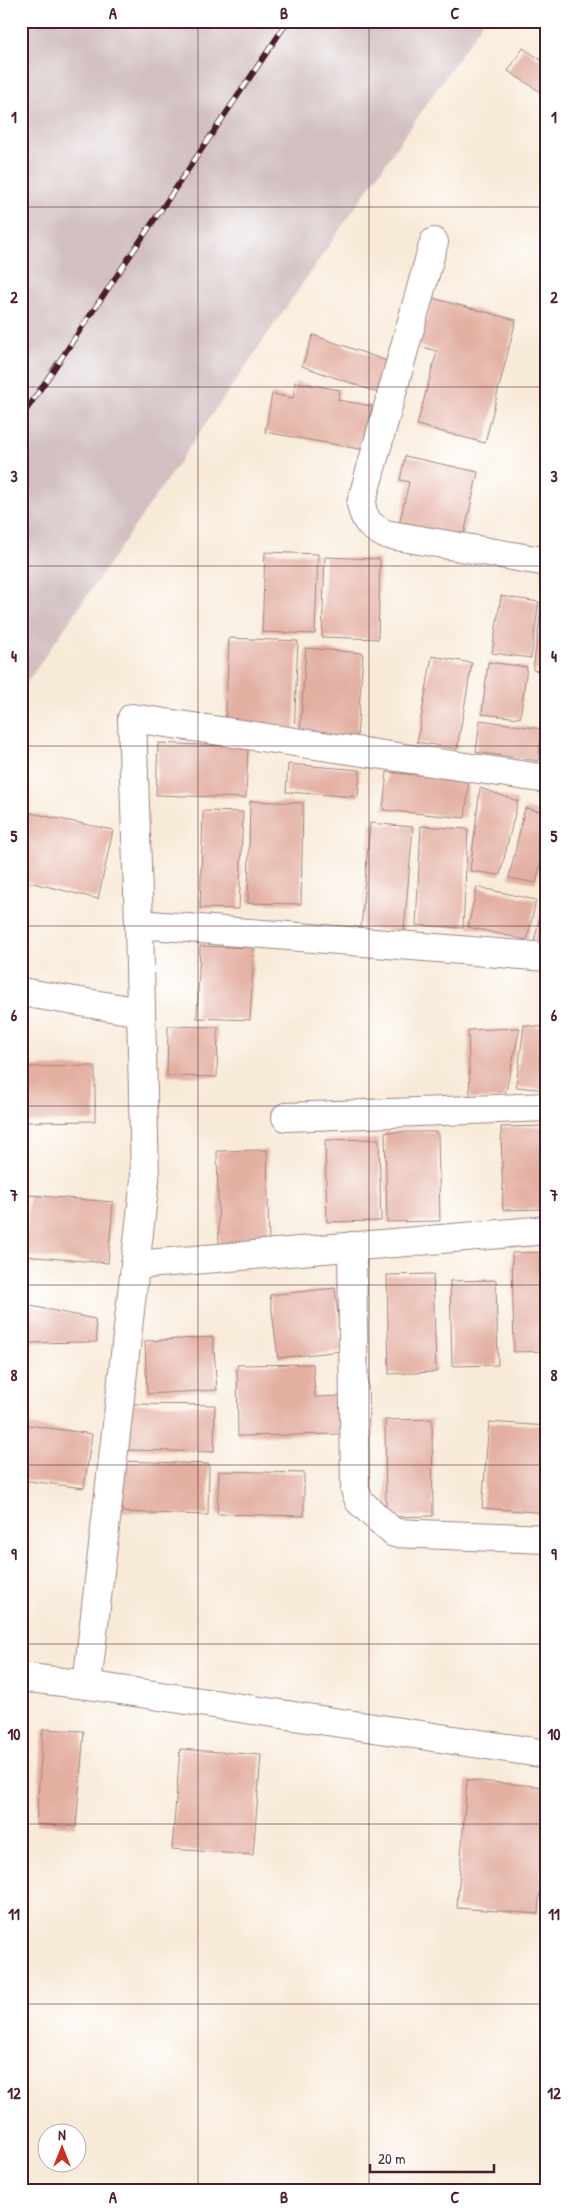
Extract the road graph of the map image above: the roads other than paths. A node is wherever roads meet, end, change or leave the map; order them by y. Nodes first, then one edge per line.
1 (434, 242) dead end
2 (547, 562) edge
3 (547, 779) edge
4 (139, 924) junction
5 (547, 957) edge
6 (21, 992) edge
7 (141, 1012) junction
8 (547, 1107) edge
9 (286, 1117) dead end
10 (547, 1230) edge
11 (352, 1246) junction
12 (135, 1265) junction
13 (547, 1539) edge
14 (21, 1678) edge
15 (87, 1685) junction
16 (547, 1754) edge

1 - 2 street
3 - 4 street
4 - 5 street
4 - 7 street
6 - 7 street
7 - 12 street
8 - 9 street
10 - 11 street
11 - 12 street
11 - 13 street
12 - 15 street
14 - 15 street
15 - 16 street

